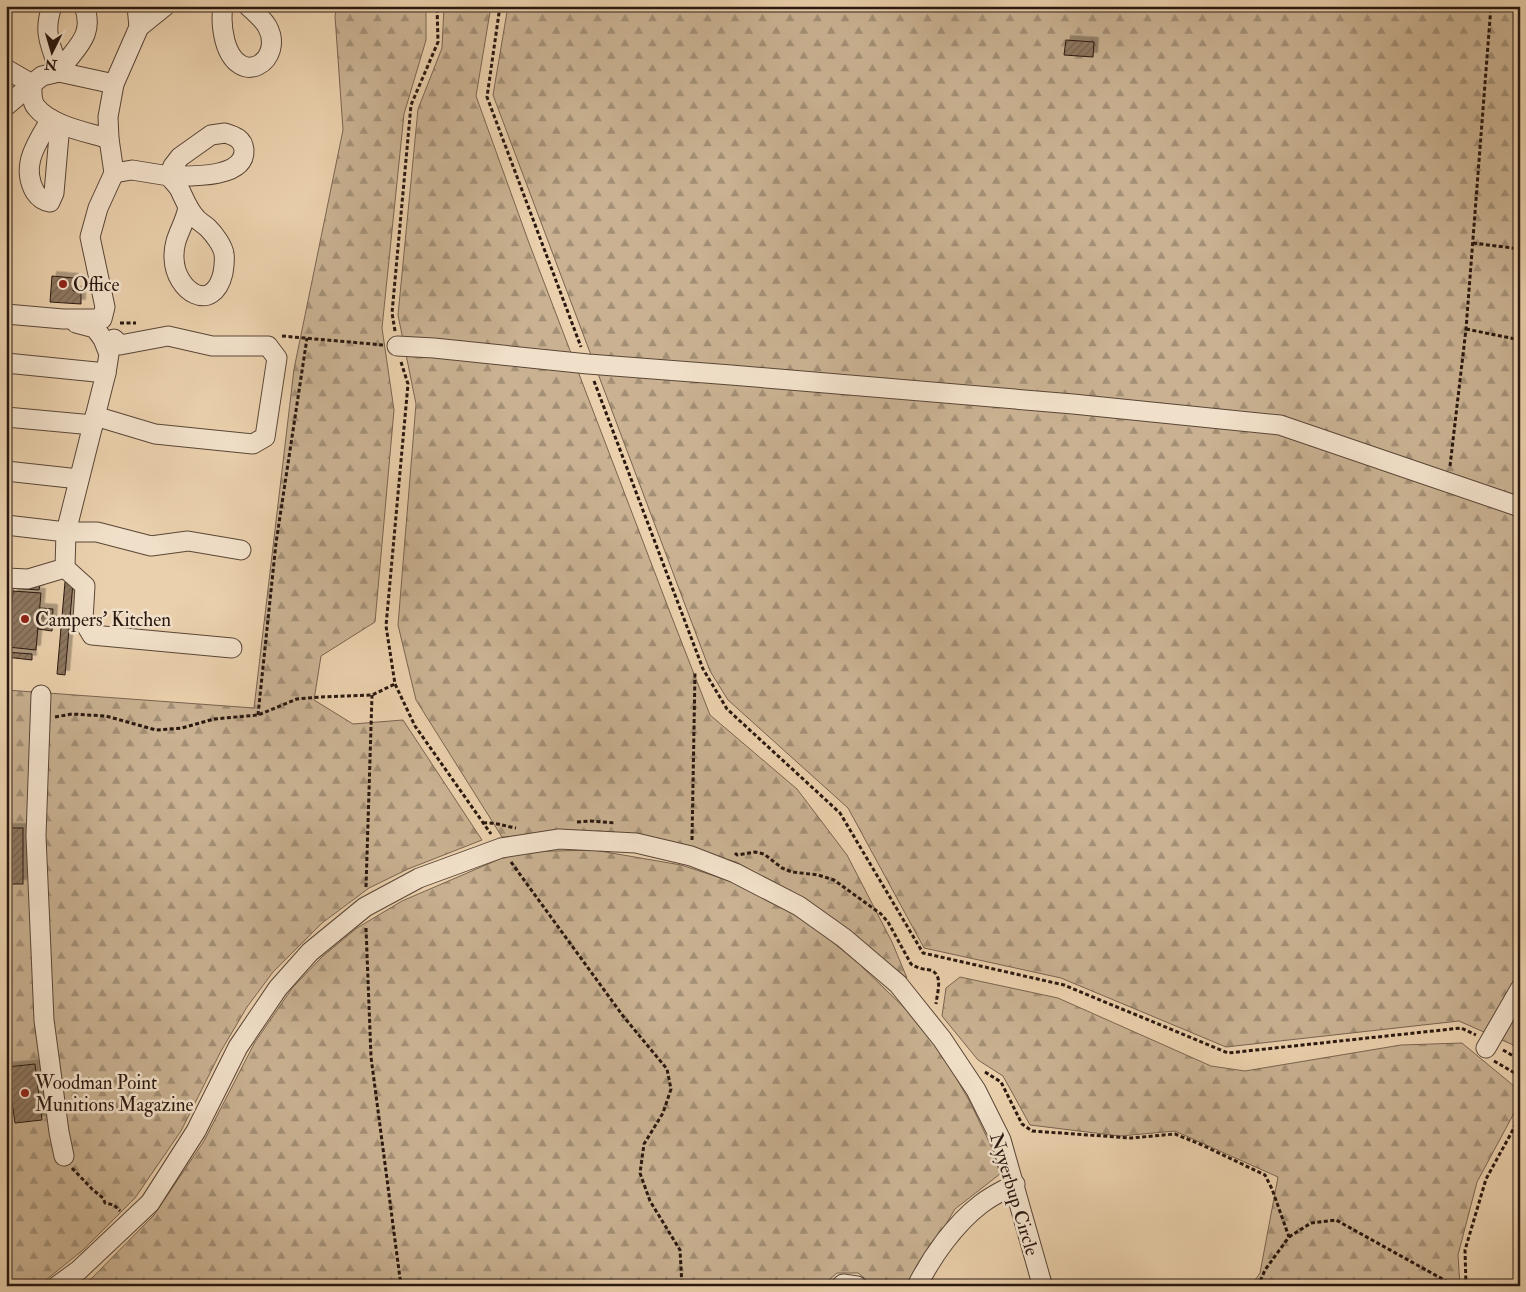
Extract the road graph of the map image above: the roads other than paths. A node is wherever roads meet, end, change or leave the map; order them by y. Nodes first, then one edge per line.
1 (52, 6) edge
2 (84, 6) edge
3 (137, 6) edge
4 (166, 6) edge
5 (223, 6) edge
6 (248, 6) edge
7 (139, 26) junction
8 (6, 69) edge
9 (59, 72) junction
10 (32, 84) junction
11 (114, 84) junction
12 (6, 106) edge
13 (109, 139) junction
14 (114, 173) junction
15 (188, 207) dead end
16 (6, 314) edge
17 (63, 319) junction
18 (102, 319) junction
19 (111, 344) junction
20 (397, 346) road end
21 (6, 363) edge
22 (106, 373) junction
23 (6, 417) edge
24 (94, 421) junction
25 (6, 471) edge
26 (80, 479) junction
27 (1520, 507) edge
28 (6, 525) edge
29 (66, 532) junction
30 (241, 550) dead end
31 (65, 568) junction
32 (6, 578) edge
33 (232, 648) dead end
34 (41, 695) dead end
35 (1520, 989) edge
36 (1488, 1045) road end
37 (64, 1156) road end
38 (1015, 1184) junction
39 (1042, 1284) dead end
40 (57, 1286) edge
41 (841, 1286) edge
42 (857, 1286) edge
43 (917, 1286) edge

1 - 9 street
2 - 9 street
3 - 7 street
4 - 7 street
5 - 6 street
7 - 11 street
8 - 10 street
9 - 10 street
9 - 11 street
10 - 12 street
10 - 13 street
11 - 13 street
13 - 14 street
14 - 15 street
14 - 18 street
16 - 17 street
17 - 18 street
17 - 19 street
18 - 19 street
19 - 22 street
19 - 24 street
20 - 27 street
21 - 22 street
22 - 24 street
23 - 24 street
24 - 26 street
25 - 26 street
26 - 29 street
28 - 29 street
29 - 30 street
29 - 31 street
31 - 32 street
31 - 33 street
34 - 37 street
35 - 36 street
38 - 39 street, Nyyerbup Circle
38 - 40 street, Nyyerbup Circle
38 - 43 street
41 - 42 street

